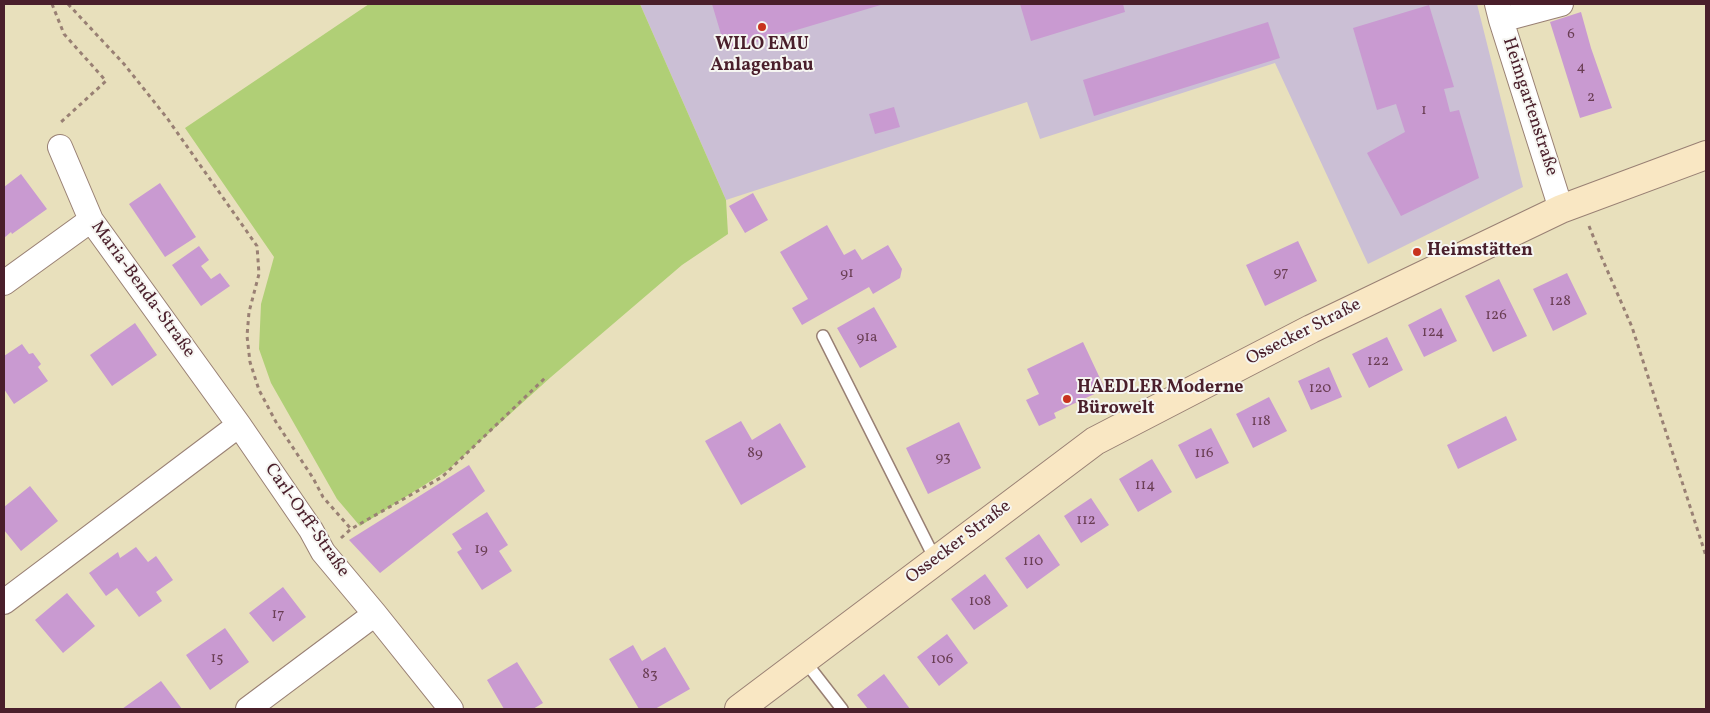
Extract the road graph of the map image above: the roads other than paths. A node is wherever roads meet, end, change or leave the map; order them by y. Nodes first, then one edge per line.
1 (1561, 4) edge
2 (1499, 12) edge
3 (60, 147) road end
4 (1706, 155) edge
5 (1561, 209) junction
6 (91, 220) junction
7 (4, 283) edge
8 (823, 336) dead end
9 (239, 425) junction
10 (936, 561) junction
11 (4, 602) edge
12 (376, 614) junction
13 (804, 660) junction
14 (248, 709) edge
15 (451, 709) edge
16 (739, 709) edge
17 (842, 709) edge

1 - 2 street
2 - 5 street, Heimgartenstraße
3 - 6 street, Maria-Benda-Straße
4 - 5 street, Ossecker Straße
5 - 10 street, Ossecker Straße
6 - 7 street
6 - 9 street, Maria-Benda-Straße
8 - 10 lane
9 - 11 street
9 - 12 street, Carl-Orff-Straße
10 - 13 street, Ossecker Straße
12 - 14 street
12 - 15 street, Carl-Orff-Straße
13 - 16 street, Ossecker Straße
13 - 17 lane

